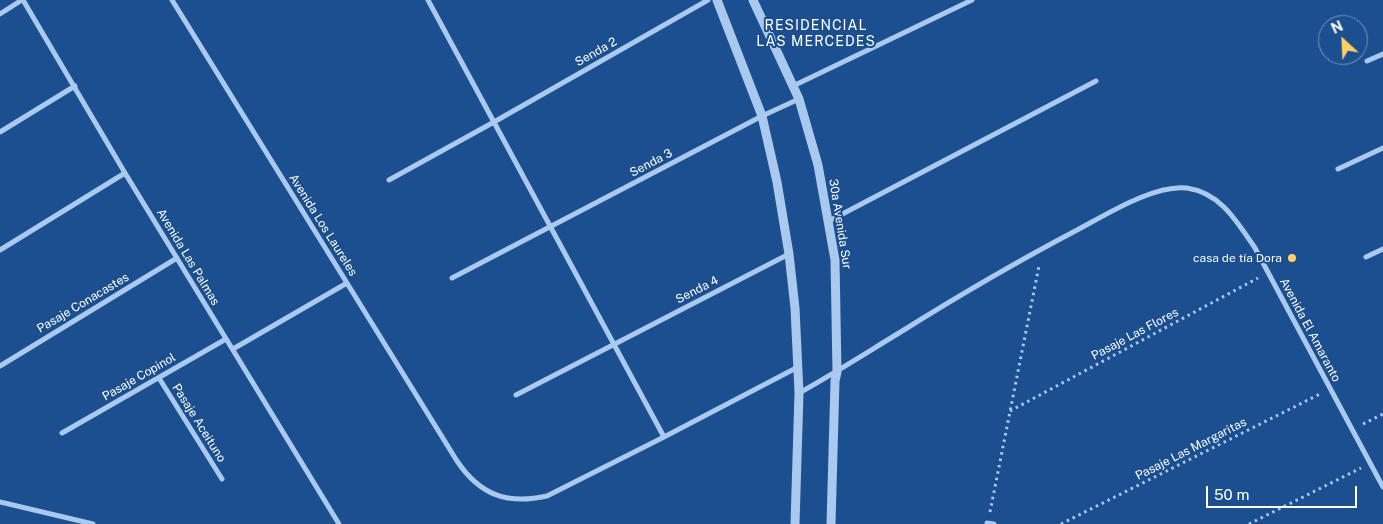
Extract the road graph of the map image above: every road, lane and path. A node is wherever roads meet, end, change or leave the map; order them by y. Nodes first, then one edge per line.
1 (22, 0) edge
2 (172, 0) edge
3 (437, 0) edge
4 (708, 0) edge
5 (717, 0) edge
6 (753, 0) edge
7 (972, 0) edge
8 (429, 2) edge
9 (0, 14) edge
10 (1383, 54) edge
11 (1368, 61) edge
12 (1096, 81) dead end
13 (75, 86) junction
14 (793, 86) junction
15 (799, 99) junction
16 (762, 116) junction
17 (494, 122) junction
18 (0, 132) edge
19 (1383, 148) edge
20 (1338, 169) dead end
21 (125, 173) junction
22 (389, 180) dead end
23 (829, 221) junction
24 (550, 227) junction
25 (1043, 248) junction
26 (0, 250) edge
27 (1383, 250) edge
28 (789, 254) junction
29 (1366, 257) dead end
30 (177, 258) junction
31 (1268, 273) junction
32 (452, 278) dead end
33 (347, 283) junction
34 (226, 338) junction
35 (614, 344) junction
36 (233, 349) junction
37 (0, 366) edge
38 (798, 367) junction
39 (837, 372) junction
40 (159, 378) junction
41 (1329, 389) junction
42 (799, 394) junction
43 (516, 395) dead end
44 (1010, 411) junction
45 (1383, 414) edge
46 (1352, 430) junction
47 (62, 433) dead end
48 (664, 437) junction
49 (1370, 464) junction
50 (222, 479) dead end
51 (1383, 487) edge
52 (0, 502) edge
53 (93, 524) edge
54 (340, 524) edge
55 (794, 524) edge
56 (831, 524) edge
57 (990, 524) edge
58 (1061, 524) edge
59 (1249, 524) edge

1 - 9 street
1 - 13 street, Avenida Las Palmas
2 - 33 street, Avenida Los Laureles
3 - 8 street
4 - 17 street, Senda 2
5 - 16 street
6 - 14 street, 30a Avenida Sur
7 - 14 street
8 - 17 street
10 - 11 street
12 - 23 street
13 - 18 street
13 - 21 street, Avenida Las Palmas
14 - 15 street, 30a Avenida Sur
15 - 16 street, Senda 3
15 - 23 street, 30a Avenida Sur
16 - 24 street, Senda 3
16 - 28 street
17 - 22 street, Senda 2
17 - 24 street
19 - 20 street
21 - 26 street
21 - 30 street, Avenida Las Palmas
23 - 39 street, 30a Avenida Sur
24 - 32 street, Senda 3
24 - 35 street
25 - 31 street, Avenida El Amaranto
25 - 39 street
25 - 44 path
27 - 29 street
28 - 35 street, Senda 4
28 - 38 street
30 - 34 street, Avenida Las Palmas
30 - 37 street, Pasaje Conacastes
31 - 41 street, Avenida El Amaranto
31 - 44 path, Pasaje Las Flores
33 - 36 street
33 - 48 street, Avenida Los Laureles
34 - 36 street, Avenida Las Palmas
34 - 40 street, Pasaje Copinol
35 - 43 street, Senda 4
35 - 48 street
36 - 54 street, Avenida Las Palmas
38 - 42 street
38 - 48 street, Avenida Los Laureles
39 - 42 street
39 - 56 street, 30a Avenida Sur
40 - 47 street, Pasaje Copinol
40 - 50 street, Pasaje Aceituno
41 - 46 street, Avenida El Amaranto
41 - 58 path, Pasaje Las Margaritas
42 - 55 street
44 - 57 path
45 - 46 path
46 - 49 street, Avenida El Amaranto
49 - 51 street, Avenida El Amaranto
49 - 59 path
52 - 53 street

